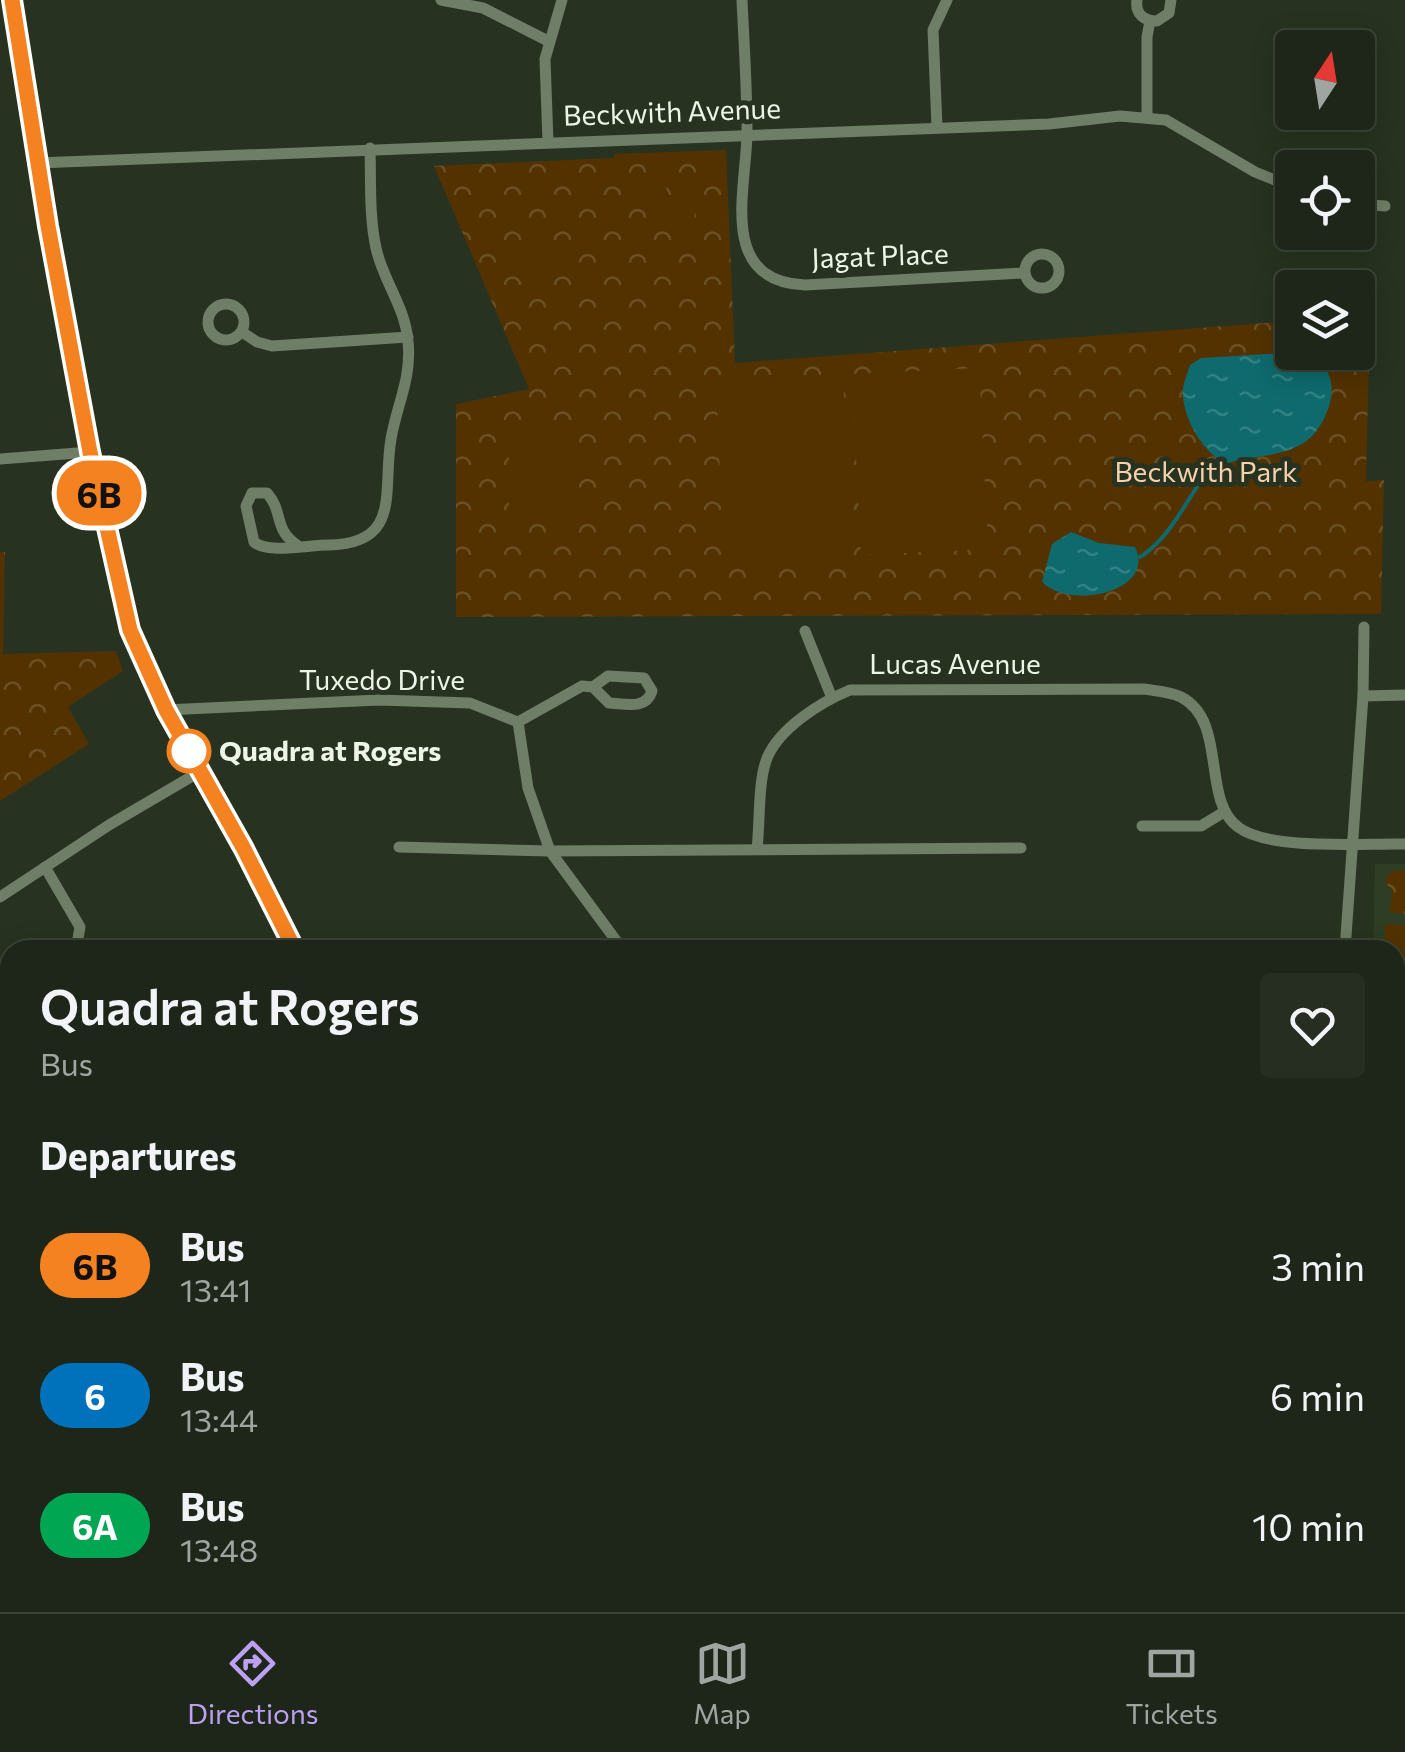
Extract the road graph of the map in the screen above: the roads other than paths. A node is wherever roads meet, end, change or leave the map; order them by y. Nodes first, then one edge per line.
1 (12, 0) edge
2 (441, 0) edge
3 (562, 0) edge
4 (742, 0) edge
5 (948, 0) edge
6 (1137, 0) edge
7 (1171, 0) edge
8 (1150, 21) junction
9 (548, 41) junction
10 (1148, 118) junction
11 (937, 127) junction
12 (747, 134) junction
13 (548, 142) junction
14 (370, 148) junction
15 (37, 162) junction
16 (1275, 180) edge
17 (1375, 205) edge
18 (1386, 206) dead end
19 (1024, 273) dead end
20 (242, 332) dead end
21 (408, 337) junction
22 (90, 452) junction
23 (0, 459) edge
24 (298, 545) junction
25 (1364, 628) dead end
26 (805, 630) dead end
27 (593, 687) junction
28 (1405, 695) edge
29 (1363, 696) junction
30 (832, 698) junction
31 (166, 710) junction
32 (518, 722) junction
33 (200, 771) junction
34 (1224, 812) junction
35 (1142, 826) dead end
36 (1350, 843) junction
37 (1405, 844) edge
38 (399, 847) dead end
39 (1021, 848) dead end
40 (758, 849) junction
41 (550, 850) junction
42 (44, 867) junction
43 (0, 897) edge
44 (78, 940) edge
45 (290, 940) edge
46 (616, 940) edge
47 (1345, 940) edge

1 - 15 main road
2 - 9 street
3 - 9 street
4 - 12 street, Jagat Place
5 - 11 street
6 - 8 street
7 - 8 street
8 - 10 street
9 - 13 street
10 - 11 street, Beckwith Avenue
10 - 16 street, Beckwith Avenue
11 - 12 street, Beckwith Avenue
12 - 13 street, Beckwith Avenue
12 - 19 street, Jagat Place
13 - 14 street, Beckwith Avenue
14 - 15 street, Beckwith Avenue
14 - 21 street
15 - 22 main road
17 - 18 street
20 - 21 street
21 - 24 street
22 - 23 street
22 - 31 main road
24 - 24 street
25 - 29 street
26 - 30 street
27 - 27 street
27 - 32 street
28 - 29 street
29 - 36 street
30 - 34 street, Lucas Avenue
30 - 40 street, Lucas Avenue
31 - 32 street, Tuxedo Drive
31 - 33 main road
32 - 41 street
33 - 42 street
33 - 45 main road
34 - 35 street
34 - 36 street
36 - 37 street
36 - 47 street
38 - 41 street
39 - 40 street
40 - 41 street
41 - 46 street
42 - 43 street
42 - 44 street

